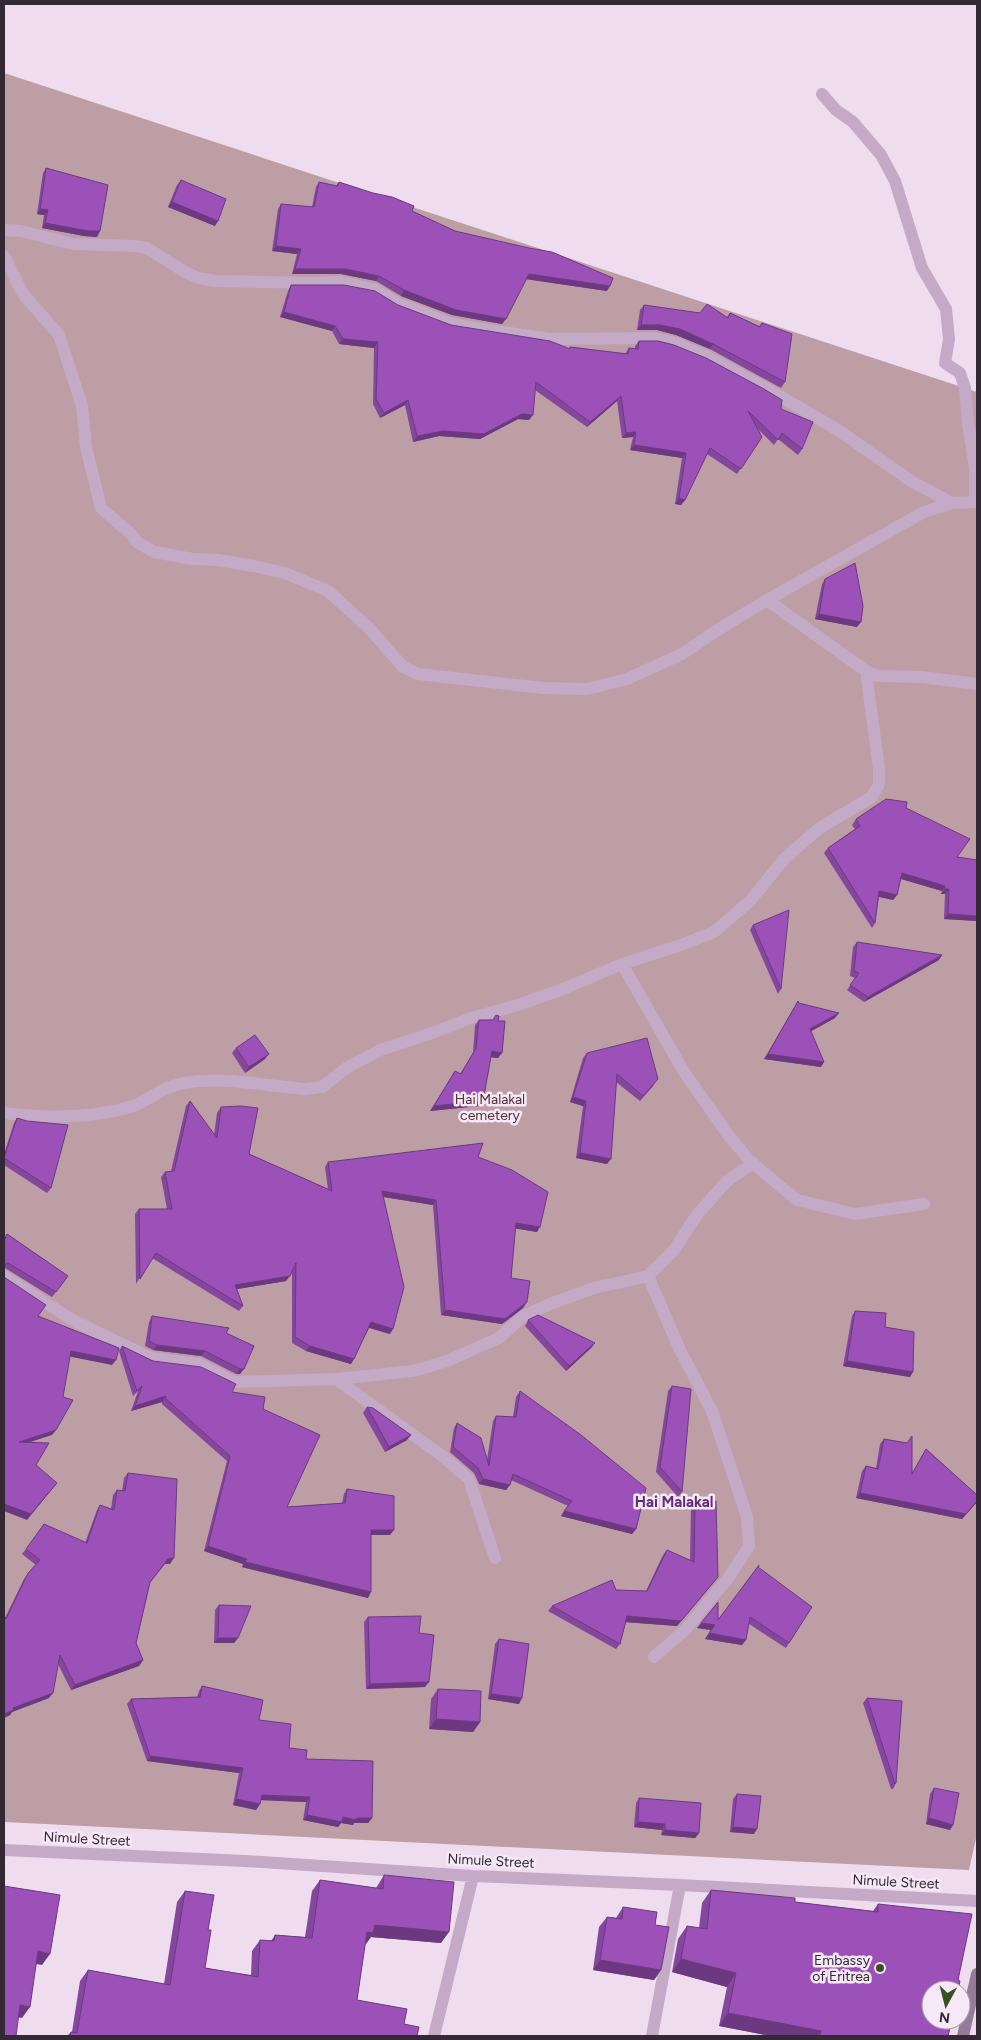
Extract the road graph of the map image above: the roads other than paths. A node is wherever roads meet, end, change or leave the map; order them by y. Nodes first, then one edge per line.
1 (822, 94) dead end
2 (4, 230) edge
3 (4, 256) edge
4 (976, 502) edge
5 (952, 503) junction
6 (767, 600) junction
7 (866, 671) junction
8 (977, 684) edge
9 (622, 964) junction
10 (4, 1114) edge
11 (753, 1163) junction
12 (924, 1204) dead end
13 (4, 1276) edge
14 (648, 1276) junction
15 (336, 1379) junction
16 (495, 1558) dead end
17 (654, 1657) dead end
18 (4, 1850) edge
19 (473, 1876) junction
20 (680, 1885) junction
21 (977, 1901) edge
22 (977, 1974) edge
23 (434, 2036) edge
24 (652, 2036) edge
25 (963, 2036) edge

1 - 4 street
2 - 5 street
3 - 6 street
4 - 5 street
5 - 6 street
6 - 7 street
7 - 8 street
7 - 9 street
9 - 10 street
9 - 11 street
11 - 12 street
11 - 14 street
13 - 15 street
14 - 15 street
14 - 17 street
15 - 16 street
18 - 19 street, Nimule Street
19 - 20 street, Nimule Street
19 - 23 street
20 - 21 street, Nimule Street
20 - 24 street
22 - 25 street

